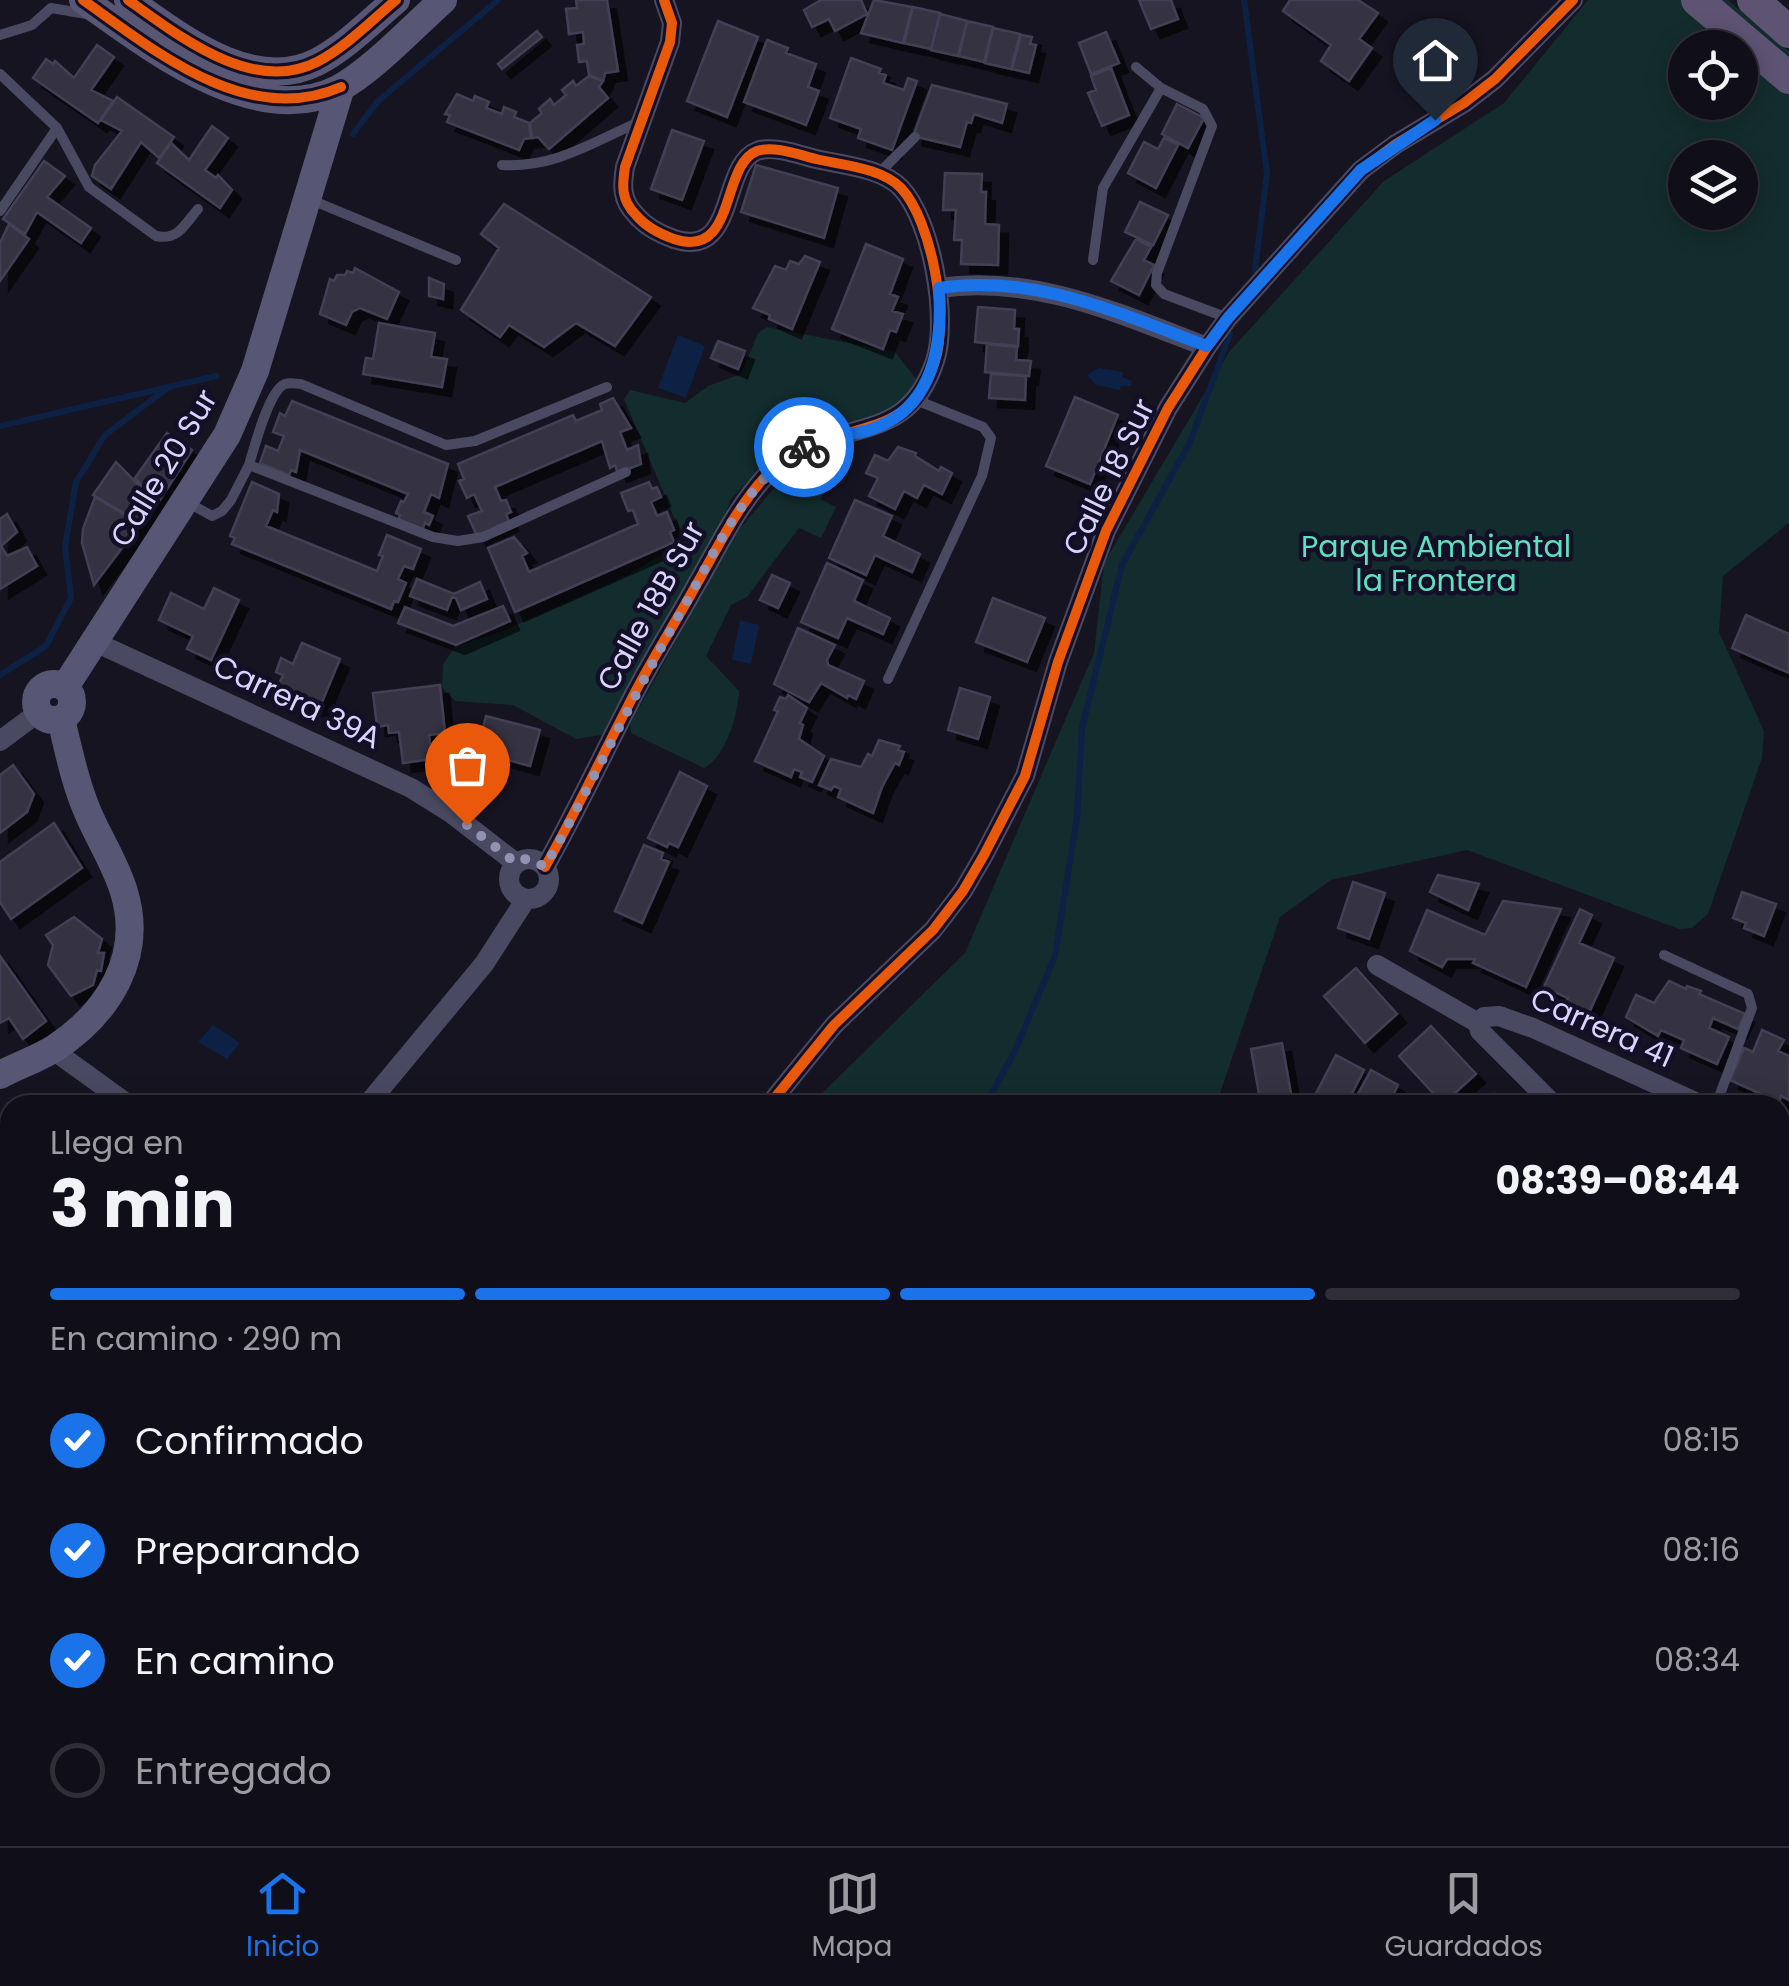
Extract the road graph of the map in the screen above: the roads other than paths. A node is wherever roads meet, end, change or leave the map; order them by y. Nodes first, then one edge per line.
1 (82, 0) edge
2 (396, 0) edge
3 (444, 0) edge
4 (664, 0) edge
5 (1573, 0) edge
6 (1698, 0) edge
7 (1753, 0) edge
8 (118, 9) edge
9 (1789, 32) edge
10 (0, 35) edge
11 (1136, 67) dead end
12 (0, 74) edge
13 (1789, 78) edge
14 (341, 87) junction
15 (1162, 88) junction
16 (302, 98) junction
17 (642, 120) junction
18 (57, 128) junction
19 (916, 136) dead end
20 (323, 152) junction
21 (502, 165) dead end
22 (878, 174) junction
23 (309, 198) junction
24 (198, 209) dead end
25 (0, 212) edge
26 (456, 260) dead end
27 (1093, 260) dead end
28 (939, 288) junction
29 (1228, 318) junction
30 (1207, 346) junction
31 (607, 386) dead end
32 (916, 400) junction
33 (249, 465) junction
34 (626, 472) dead end
35 (184, 501) junction
36 (95, 642) junction
37 (888, 679) dead end
38 (50, 715) junction
39 (0, 742) edge
40 (516, 863) junction
41 (545, 867) junction
42 (526, 899) junction
43 (1664, 955) dead end
44 (1377, 965) dead end
45 (1478, 1023) junction
46 (53, 1050) junction
47 (0, 1075) edge
48 (115, 1095) edge
49 (375, 1095) edge
50 (777, 1095) edge
51 (1544, 1095) edge
52 (1680, 1095) edge
53 (1720, 1095) edge

1 - 8 street
2 - 8 street
3 - 14 street
4 - 17 street
5 - 29 street, Calle 18 Sur
6 - 13 main road
7 - 9 main road
8 - 10 lane
8 - 16 street
11 - 15 lane
12 - 18 lane
14 - 16 street
14 - 20 street, Calle 20 Sur
15 - 27 lane
15 - 29 lane
16 - 20 street
17 - 21 lane
17 - 22 street
18 - 24 lane
18 - 25 lane
19 - 22 lane
20 - 23 street, Calle 20 Sur
22 - 28 street
23 - 26 lane
23 - 35 street, Calle 20 Sur
28 - 30 street
28 - 32 street
29 - 30 street, Calle 18 Sur
30 - 50 street, Calle 18 Sur
31 - 33 lane
32 - 37 lane
32 - 41 street, Calle 18B Sur
33 - 34 lane
33 - 35 lane
35 - 36 street, Calle 20 Sur
36 - 38 street, Calle 20 Sur
36 - 40 street, Carrera 39A
38 - 39 street
38 - 46 street
40 - 41 street
40 - 42 street
41 - 42 street
42 - 49 street
43 - 53 lane
44 - 45 street, Carrera 41
45 - 51 street, Carrera 41
45 - 52 street, Carrera 41
46 - 47 street
46 - 48 street

